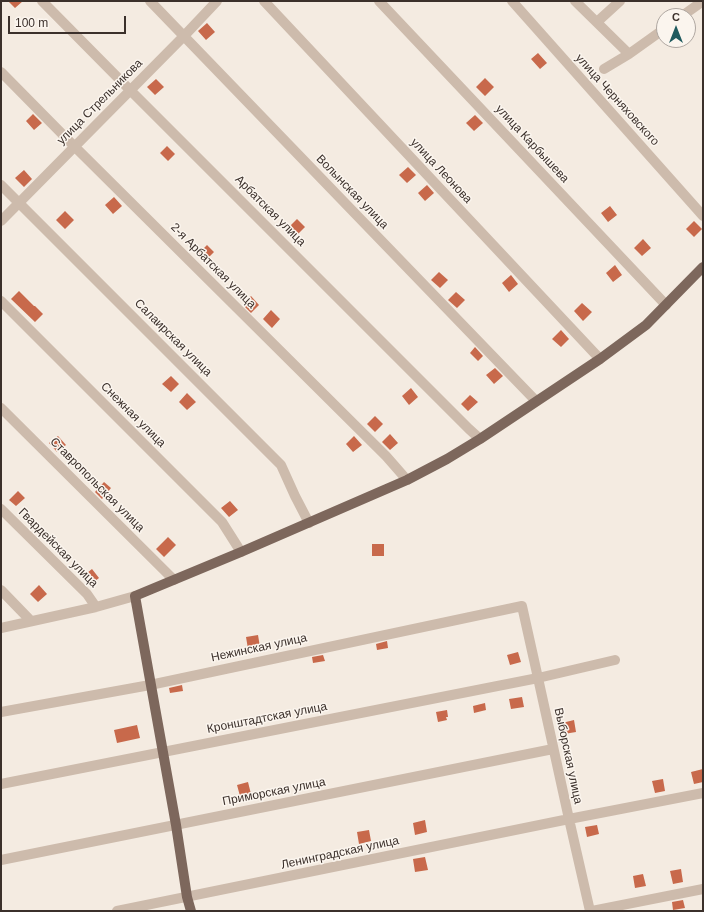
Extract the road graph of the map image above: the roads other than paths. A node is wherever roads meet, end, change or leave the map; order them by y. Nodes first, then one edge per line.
1 (42, 1) edge
2 (150, 1) edge
3 (217, 1) edge
4 (264, 1) edge
5 (379, 1) edge
6 (512, 1) edge
7 (575, 1) edge
8 (620, 1) edge
9 (703, 1) edge
10 (693, 8) edge
11 (597, 22) junction
12 (656, 35) edge
13 (184, 36) junction
14 (629, 54) junction
15 (604, 69) dead end
16 (1, 72) edge
17 (130, 90) junction
18 (74, 146) junction
19 (1, 185) edge
20 (19, 203) junction
21 (703, 216) edge
22 (1, 221) edge
23 (703, 267) edge
24 (1, 301) edge
25 (666, 304) junction
26 (600, 359) junction
27 (536, 401) junction
28 (1, 408) edge
29 (480, 439) junction
30 (407, 480) junction
31 (1, 509) edge
32 (309, 522) junction
33 (241, 552) junction
34 (174, 580) junction
35 (1, 590) edge
36 (135, 596) junction
37 (522, 606) joint
38 (96, 607) junction
39 (31, 621) junction
40 (1, 628) edge
41 (615, 660) dead end
42 (538, 678) junction
43 (150, 685) junction
44 (1, 712) edge
45 (553, 749) junction
46 (163, 752) junction
47 (1, 784) edge
48 (703, 793) edge
49 (569, 819) junction
50 (176, 825) junction
51 (1, 860) edge
52 (703, 889) edge
53 (187, 897) junction
54 (117, 911) edge
55 (191, 911) edge
56 (591, 911) edge

1 - 17 street, Арбатская улица
2 - 13 street, Волынская улица
3 - 13 street, улица Стрельникова
4 - 26 street, улица Леонова
5 - 25 street, улица Карбышева
6 - 21 street, улица Черняховского
7 - 11 street
8 - 11 street
9 - 10 street
11 - 14 street
12 - 14 street
13 - 17 street, улица Стрельникова
13 - 27 street, Волынская улица
14 - 15 street
16 - 18 street, 2-я Арбатская улица
17 - 18 street, улица Стрельникова
17 - 29 street, Арбатская улица
18 - 20 street, улица Стрельникова
18 - 30 street, 2-я Арбатская улица
19 - 20 street, Салаирская улица
20 - 22 street, улица Стрельникова
20 - 32 street, Салаирская улица
23 - 25 main road
24 - 33 street, Снежная улица
25 - 26 main road
26 - 27 main road
27 - 29 main road
28 - 34 street, Ставропольская улица
29 - 30 main road
30 - 32 main road
31 - 38 street, Гвардейская улица
32 - 33 main road
33 - 34 main road
34 - 36 main road
35 - 39 street
36 - 38 street
36 - 43 main road
37 - 42 street, Выборская улица
37 - 43 street, Нежинская улица
38 - 39 street
39 - 40 street
41 - 42 street, Кронштадтская улица
42 - 45 street, Выборская улица
42 - 46 street, Кронштадтская улица
43 - 44 street, Нежинская улица
43 - 46 main road
45 - 49 street, Выборская улица
45 - 50 street, Приморская улица
46 - 47 street, Кронштадтская улица
46 - 50 main road
48 - 49 street, Ленинградская улица
49 - 53 street, Ленинградская улица
49 - 56 street, Выборская улица
50 - 51 street, Приморская улица
50 - 53 main road
52 - 56 street
53 - 54 street, Ленинградская улица
53 - 55 main road

